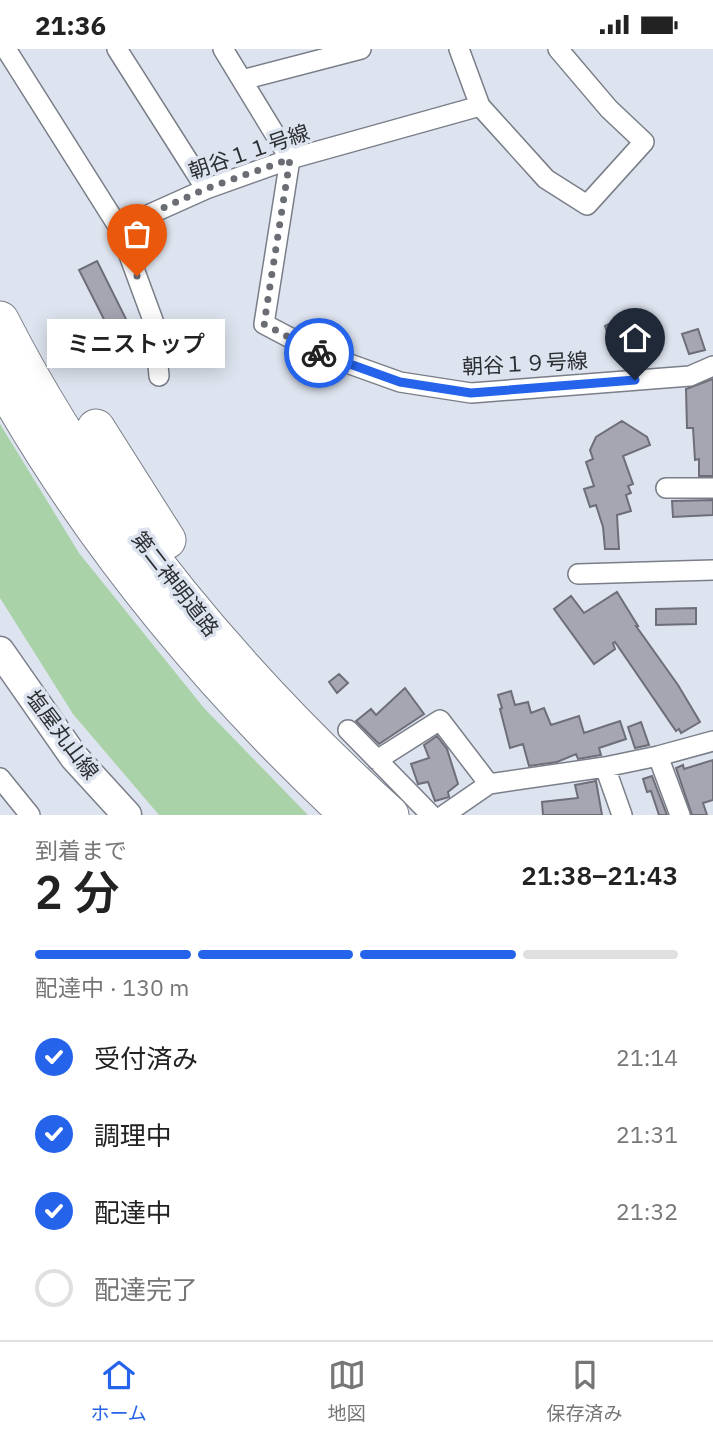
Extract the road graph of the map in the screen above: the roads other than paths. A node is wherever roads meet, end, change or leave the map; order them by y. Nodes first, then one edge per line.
1 (6, 49) edge
2 (117, 49) edge
3 (223, 49) edge
4 (361, 49) edge
5 (459, 49) edge
6 (558, 49) edge
7 (242, 80) junction
8 (480, 106) junction
9 (290, 159) junction
10 (205, 189) junction
11 (119, 228) junction
12 (0, 320) edge
13 (713, 366) edge
14 (159, 376) dead end
15 (0, 379) edge
16 (96, 428) dead end
17 (666, 488) dead end
18 (713, 488) edge
19 (713, 570) edge
20 (578, 574) dead end
21 (0, 651) edge
22 (348, 730) dead end
23 (713, 741) edge
24 (658, 756) junction
25 (377, 760) junction
26 (605, 767) junction
27 (0, 778) edge
28 (489, 784) junction
29 (371, 810) edge
30 (30, 815) edge
31 (127, 815) edge
32 (430, 815) edge
33 (444, 815) edge
34 (622, 815) edge
35 (680, 815) edge

1 - 11 street
2 - 10 street
3 - 7 street
4 - 7 street
5 - 8 street
6 - 8 street
7 - 9 street
8 - 9 street, 朝谷１１号線
9 - 10 street, 朝谷１１号線
9 - 13 street, 朝谷１９号線
10 - 11 street, 朝谷１１号線
11 - 14 street
12 - 29 highway, 第二神明道路
15 - 29 highway, 第二神明道路
16 - 29 highway
17 - 18 street
19 - 20 street
21 - 31 street, 塩屋丸山線
22 - 25 street
23 - 24 street
24 - 26 street
24 - 35 street
25 - 28 street
25 - 32 street
26 - 28 street
26 - 34 street
27 - 30 street
28 - 33 street

